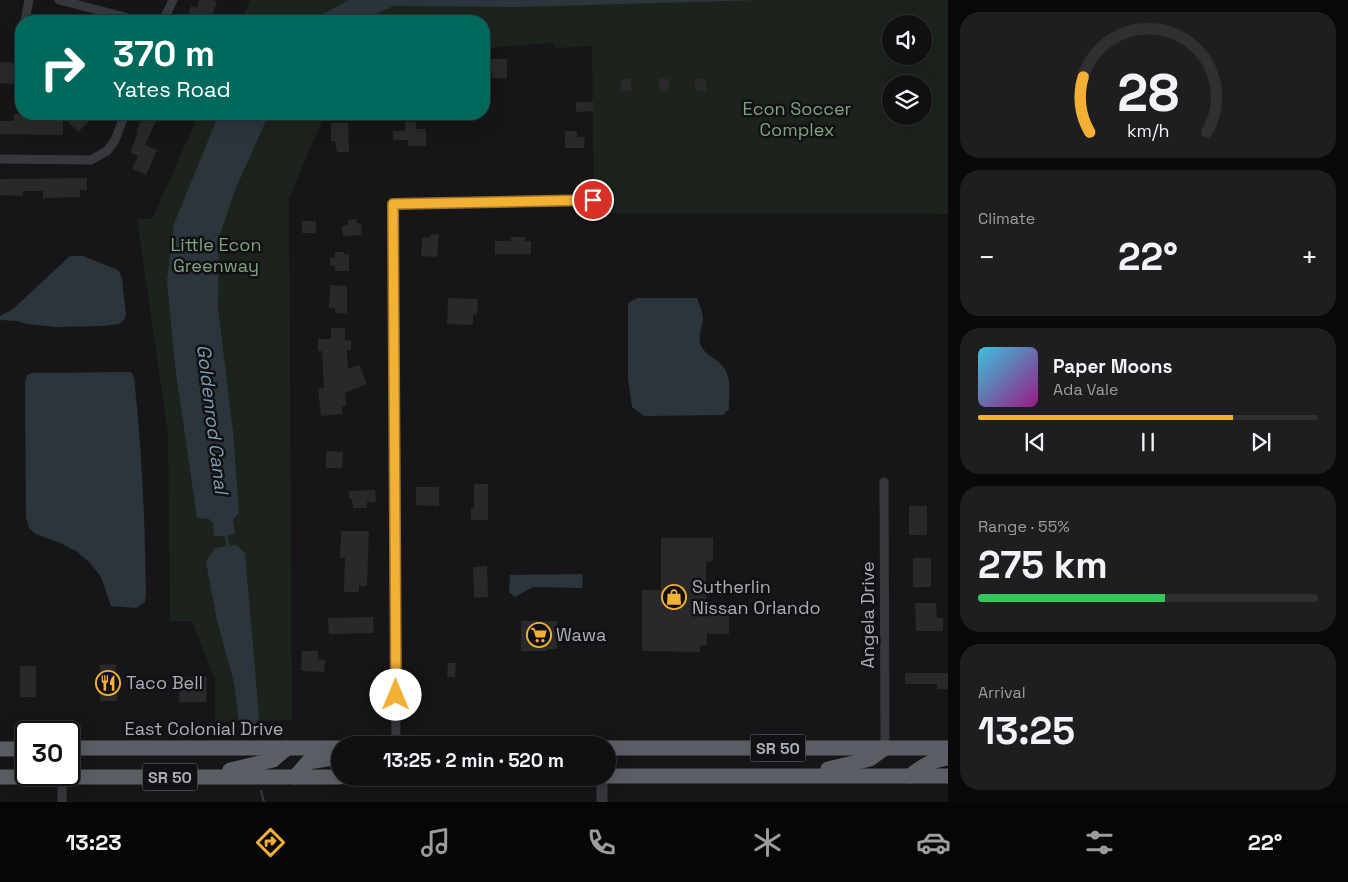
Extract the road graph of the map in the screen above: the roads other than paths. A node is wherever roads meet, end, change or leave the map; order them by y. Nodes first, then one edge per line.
1 (29, 0) edge
2 (58, 0) edge
3 (173, 0) edge
4 (25, 15) edge
5 (117, 15) edge
6 (166, 15) edge
7 (123, 120) edge
8 (0, 159) edge
9 (593, 200) dead end
10 (884, 482) dead end
11 (396, 736) edge
12 (287, 748) junction
13 (331, 748) edge
14 (616, 748) edge
15 (885, 748) junction
16 (948, 748) edge
17 (0, 749) edge
18 (15, 749) edge
19 (80, 751) edge
20 (331, 758) edge
21 (948, 758) edge
22 (15, 773) edge
23 (0, 776) edge
24 (15, 776) edge
25 (616, 776) edge
26 (790, 776) junction
27 (910, 776) junction
28 (948, 776) edge
29 (80, 777) edge
30 (174, 777) junction
31 (295, 777) junction
32 (331, 777) edge
33 (62, 786) edge
34 (602, 786) edge
35 (62, 802) edge
36 (602, 802) edge

1 - 4 street
2 - 5 street
3 - 6 street
7 - 8 street
9 - 11 street
10 - 15 street, Angela Drive
12 - 13 highway, East Colonial Drive / SR 50
12 - 19 highway, East Colonial Drive / SR 50
12 - 30 highway
14 - 15 highway, SR 50
15 - 16 highway, SR 50
15 - 26 highway
17 - 18 highway
20 - 31 highway
21 - 27 highway
22 - 23 highway
23 - 24 highway, SR 50
25 - 26 highway, SR 50
26 - 27 highway, SR 50
27 - 28 highway, SR 50
29 - 30 highway, SR 50
30 - 31 highway, SR 50
31 - 32 highway, SR 50
33 - 35 street
34 - 36 street

